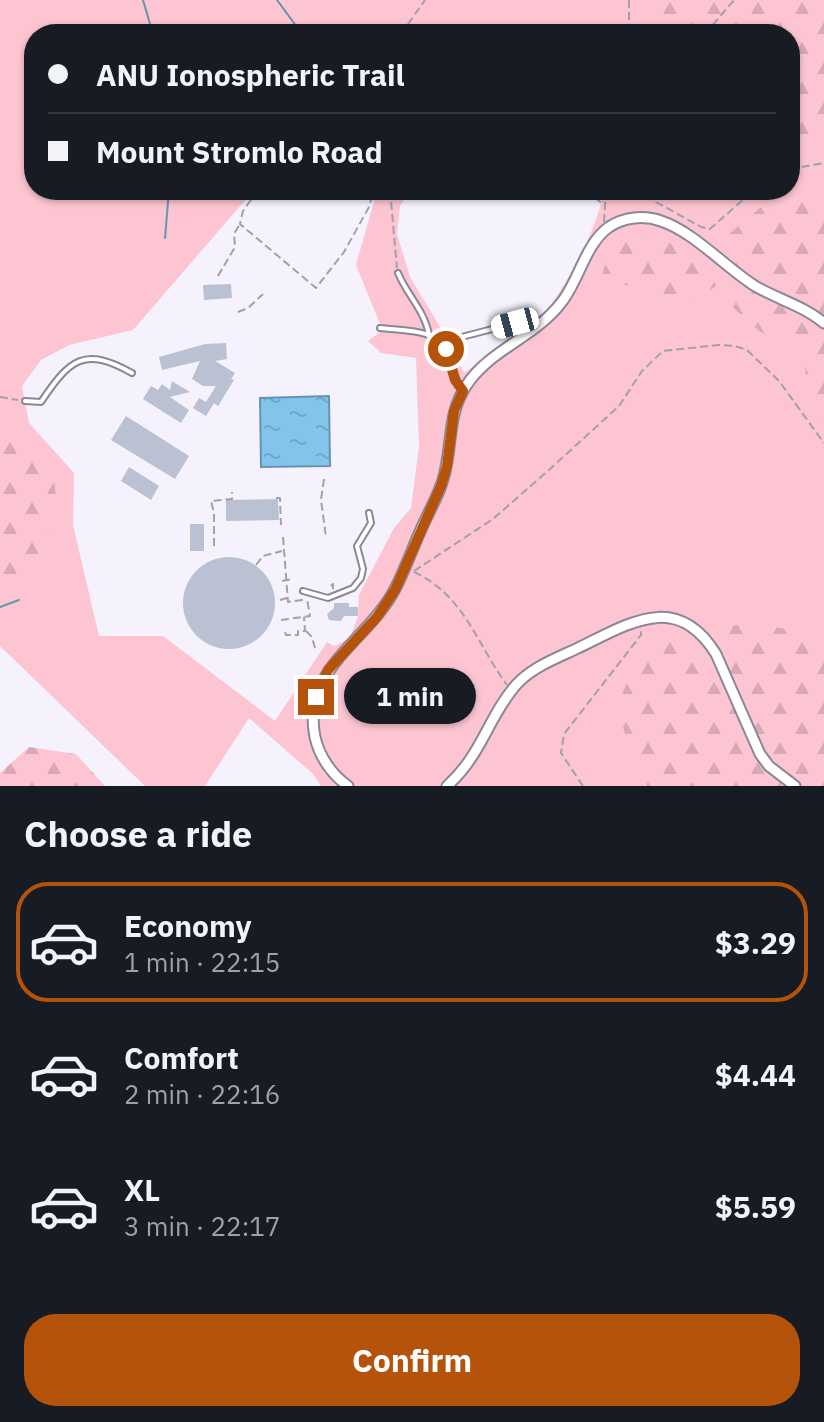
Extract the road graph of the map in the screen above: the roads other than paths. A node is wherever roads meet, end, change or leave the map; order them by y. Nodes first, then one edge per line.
1 (398, 273) road end
2 (824, 323) edge
3 (540, 325) junction
4 (380, 328) dead end
5 (429, 335) junction
6 (454, 339) dead end
7 (132, 373) dead end
8 (463, 391) junction
9 (25, 401) road end
10 (369, 513) dead end
11 (303, 591) road end
12 (348, 786) edge
13 (447, 786) edge
14 (795, 786) edge

1 - 5 lane
2 - 3 street
3 - 6 lane
3 - 8 street
4 - 5 lane
5 - 8 lane
7 - 9 lane
8 - 12 street
10 - 11 lane
13 - 14 street

